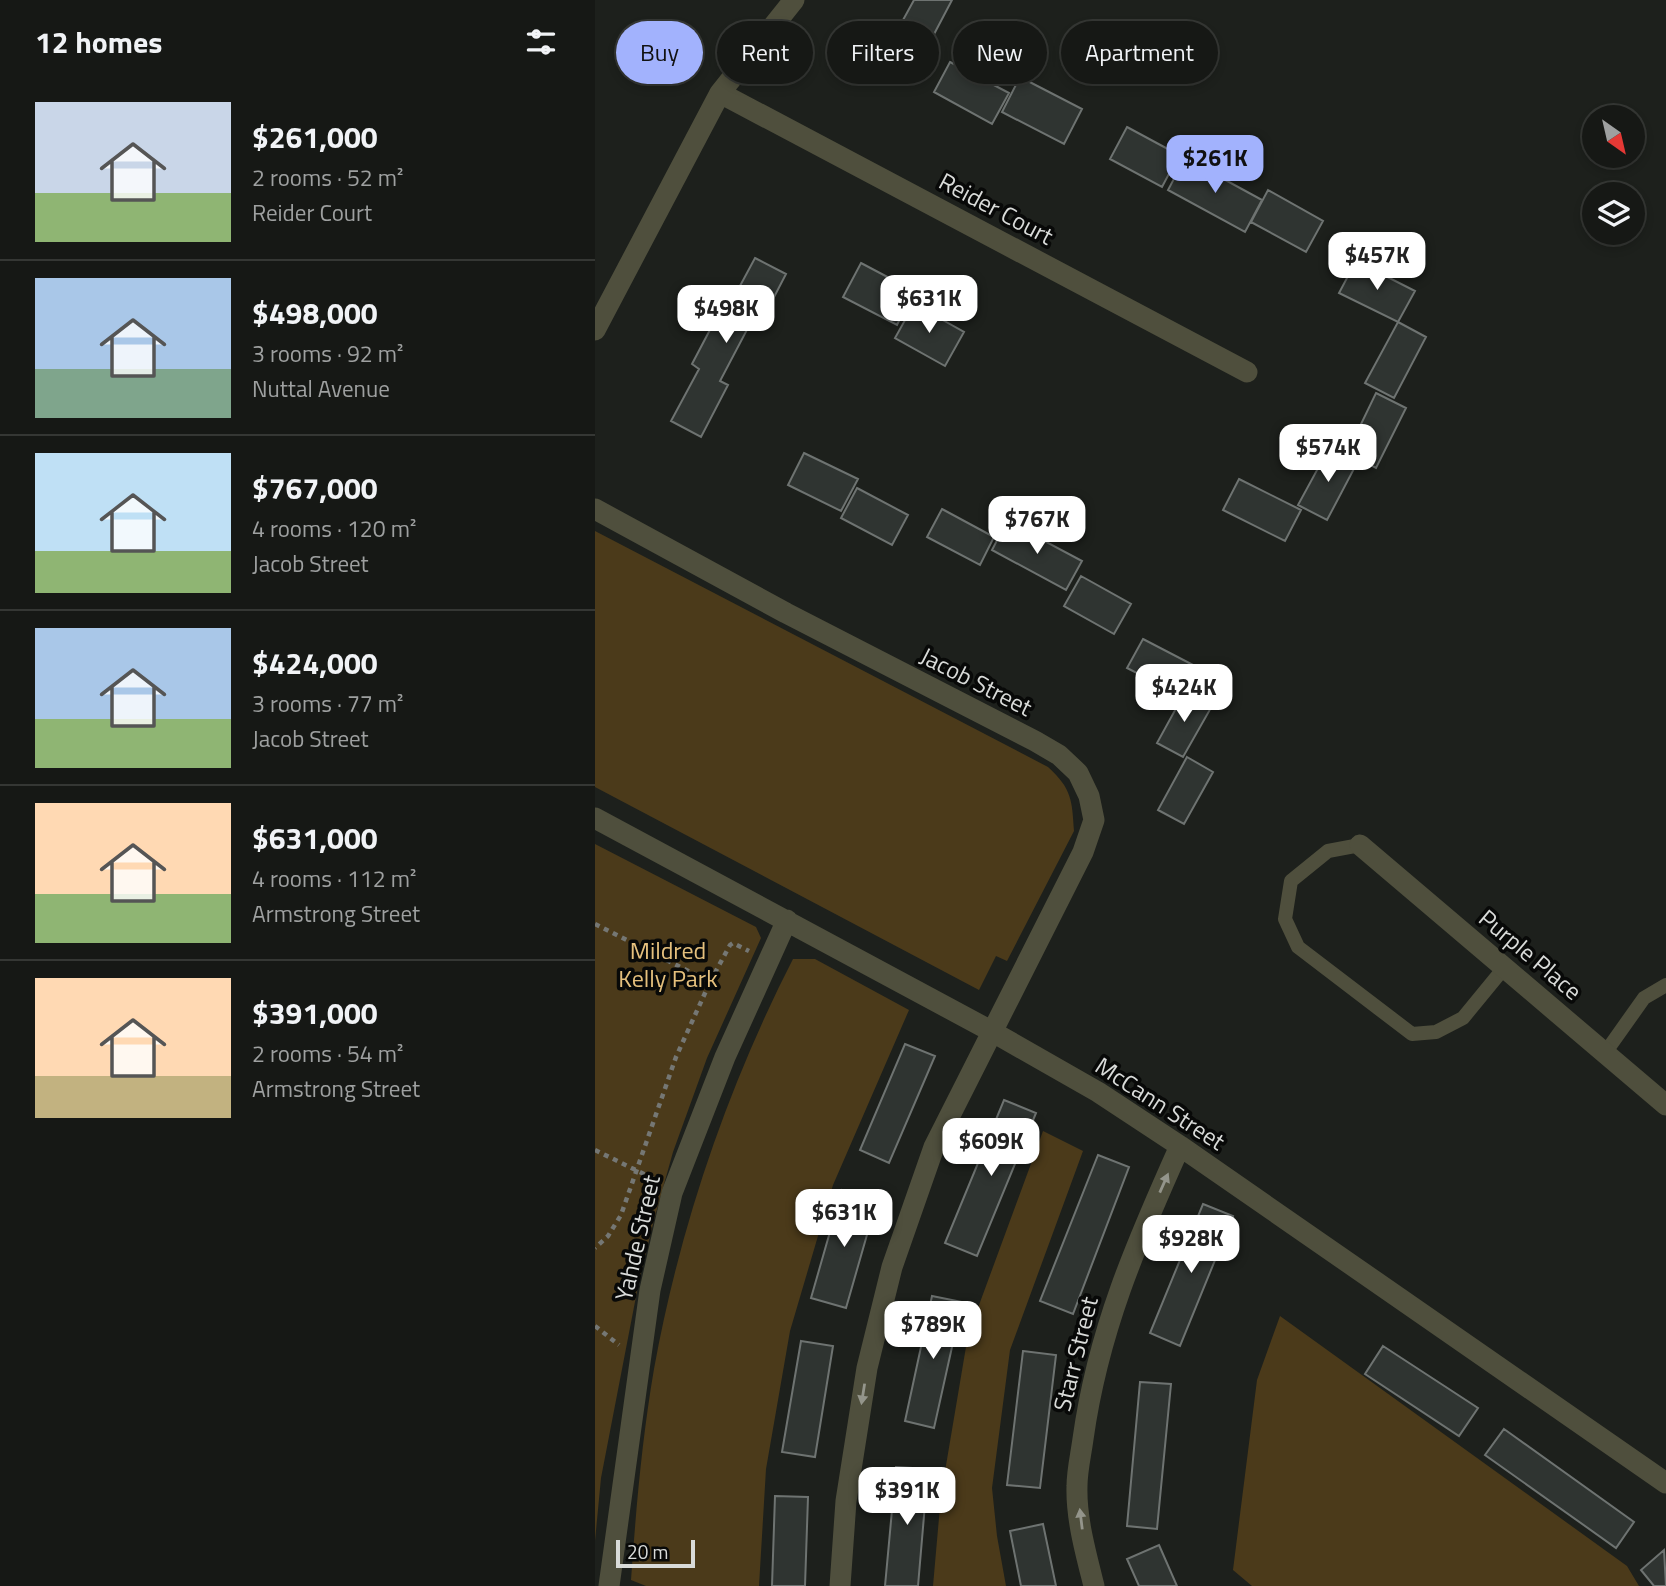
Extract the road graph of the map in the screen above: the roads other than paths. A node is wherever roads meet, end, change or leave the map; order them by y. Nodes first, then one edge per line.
1 (794, 0) edge
2 (720, 93) junction
3 (595, 330) edge
4 (1247, 372) dead end
5 (595, 509) edge
6 (595, 818) edge
7 (1360, 845) joint
8 (787, 920) junction
9 (1504, 968) junction
10 (1666, 985) edge
11 (991, 1031) junction
12 (1605, 1053) junction
13 (1666, 1105) edge
14 (1181, 1146) junction
15 (1666, 1483) edge
16 (609, 1586) edge
17 (840, 1586) edge
18 (1094, 1586) edge

1 - 2 street
2 - 3 street
2 - 4 street, Reider Court
5 - 11 street, Jacob Street
6 - 8 street, McCann Street
7 - 9 street, Purple Place
7 - 9 lane
8 - 11 street, McCann Street
8 - 16 street, Yahde Street
9 - 12 street, Purple Place
10 - 12 lane
11 - 14 street, McCann Street
11 -> 17 street, Jacob Street
12 - 13 street, Purple Place
14 - 15 street, McCann Street
18 -> 14 street, Starr Street

